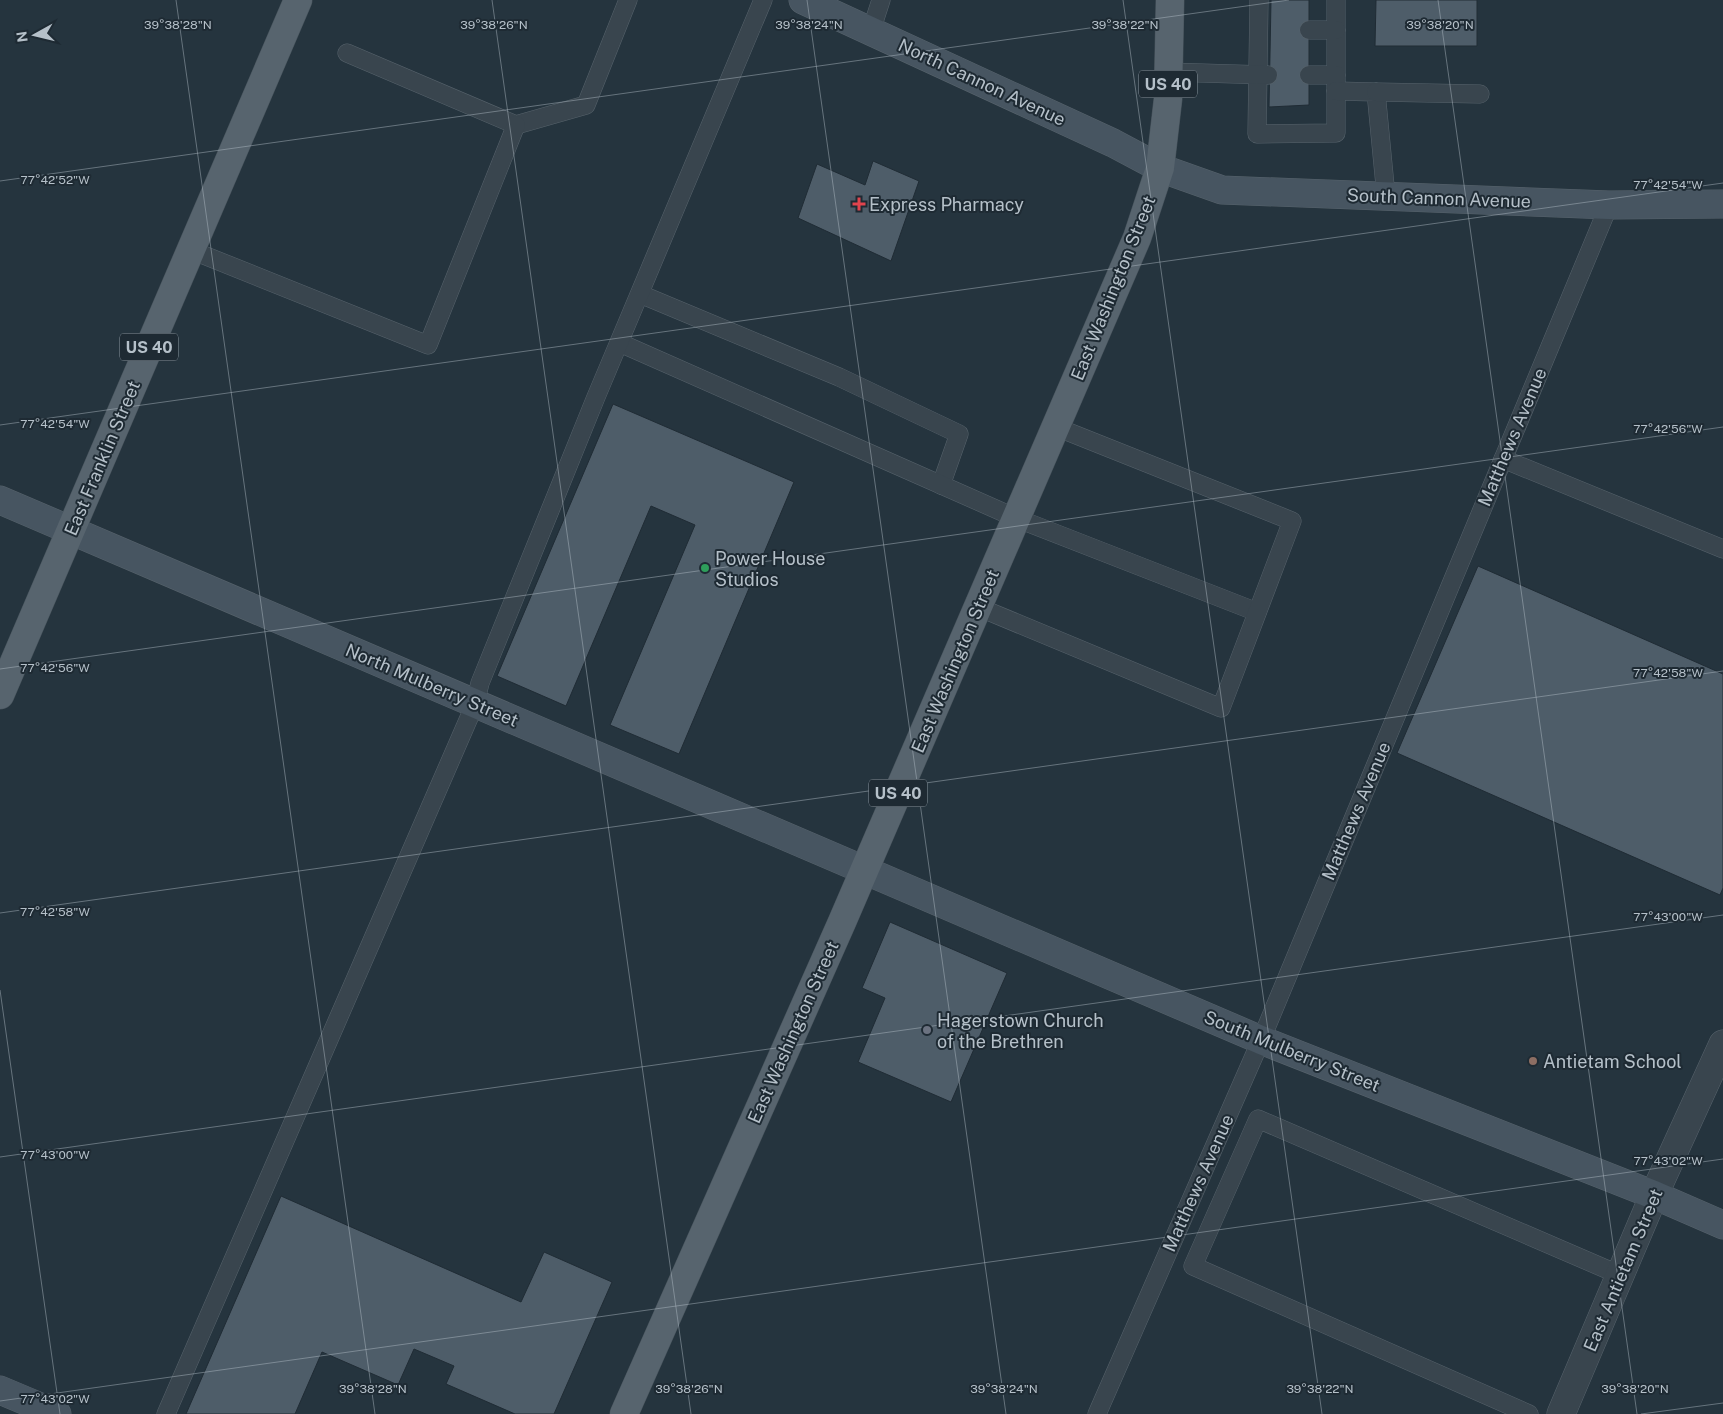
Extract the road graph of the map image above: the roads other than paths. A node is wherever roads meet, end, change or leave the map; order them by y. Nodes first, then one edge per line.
1 (298, 0) edge
2 (628, 0) edge
3 (763, 0) edge
4 (803, 0) edge
5 (882, 0) edge
6 (1170, 0) edge
7 (1259, 0) edge
8 (1336, 0) edge
9 (1309, 30) dead end
10 (1336, 30) junction
11 (871, 31) junction
12 (347, 53) dead end
13 (1168, 72) junction
14 (1264, 75) junction
15 (1309, 75) dead end
16 (1336, 83) junction
17 (1376, 92) junction
18 (1480, 94) dead end
19 (516, 125) junction
20 (1160, 168) junction
21 (1386, 196) junction
22 (1723, 204) edge
23 (1609, 205) junction
24 (191, 250) junction
25 (640, 294) junction
26 (620, 343) junction
27 (1056, 427) junction
28 (1503, 459) junction
29 (941, 485) junction
30 (0, 500) edge
31 (1016, 518) junction
32 (71, 530) junction
33 (1723, 549) edge
34 (978, 607) junction
35 (1257, 612) junction
36 (0, 695) edge
37 (475, 704) junction
38 (865, 869) junction
39 (1261, 1040) junction
40 (1723, 1044) edge
41 (1654, 1195) junction
42 (1723, 1225) edge
43 (1620, 1275) junction
44 (0, 1390) edge
45 (57, 1414) edge
46 (166, 1414) edge
47 (624, 1414) edge
48 (1097, 1414) edge
49 (1529, 1414) edge
50 (1561, 1414) edge

1 - 24 main road, East Franklin Street / US 40
2 - 19 lane
3 - 25 lane
4 - 11 street, North Cannon Avenue
5 - 11 lane
6 - 13 main road, East Washington Street / US 40
7 - 14 lane
8 - 10 lane
9 - 10 lane
10 - 16 lane
11 - 20 street, North Cannon Avenue
12 - 19 lane
13 - 14 lane
13 - 20 main road, East Washington Street / US 40
14 - 16 lane
15 - 16 lane
16 - 17 lane
17 - 18 lane
17 - 21 lane
19 - 24 lane
20 - 21 street, South Cannon Avenue
20 - 27 main road, East Washington Street / US 40
21 - 23 street, South Cannon Avenue
22 - 23 street, South Cannon Avenue
23 - 28 lane, Matthews Avenue
24 - 32 main road, East Franklin Street / US 40
25 - 26 lane
25 - 29 lane
26 - 29 lane
26 - 37 lane
27 - 31 main road, East Washington Street / US 40
27 - 35 lane
28 - 33 lane
28 - 39 lane, Matthews Avenue
29 - 31 lane
30 - 32 street, North Mulberry Street
31 - 34 main road, East Washington Street / US 40
31 - 35 lane
32 - 36 main road, East Franklin Street / US 40
32 - 37 street, North Mulberry Street
34 - 35 lane
34 - 38 main road, East Washington Street / US 40
37 - 38 street, North Mulberry Street
37 - 46 lane
38 - 39 street, South Mulberry Street
38 - 47 main road, East Washington Street / US 40
39 - 41 street, South Mulberry Street
39 - 48 lane, Matthews Avenue
40 - 41 street, East Antietam Street
41 - 42 street, South Mulberry Street
41 - 43 street, East Antietam Street
43 - 49 lane
43 - 50 street, East Antietam Street
44 - 45 street

